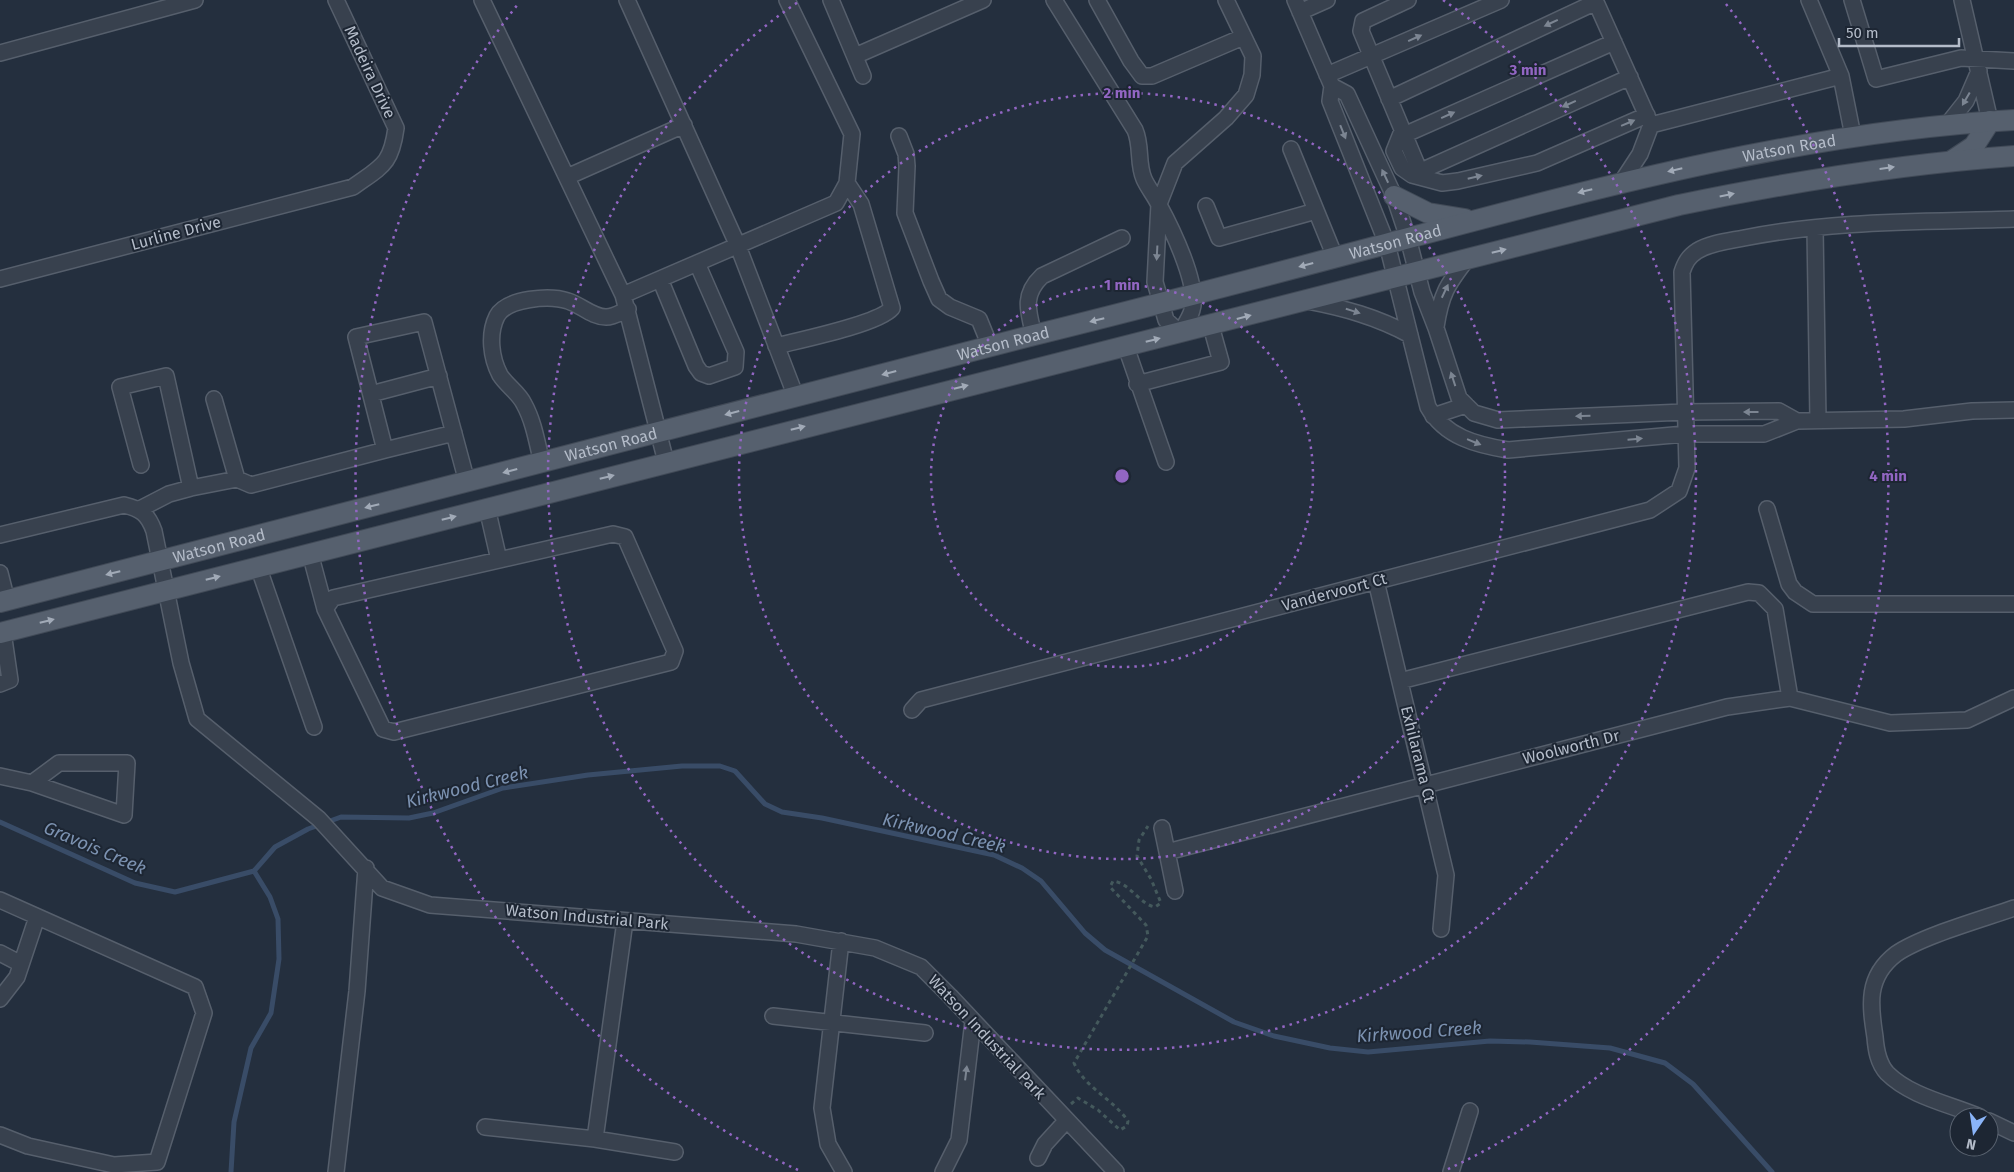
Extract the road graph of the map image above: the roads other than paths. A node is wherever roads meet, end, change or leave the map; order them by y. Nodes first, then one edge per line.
1 (195, 0) edge
2 (336, 0) edge
3 (482, 0) edge
4 (627, 0) edge
5 (787, 0) edge
6 (830, 0) edge
7 (983, 0) edge
8 (1054, 0) edge
9 (1097, 0) edge
10 (1226, 0) edge
11 (1327, 0) edge
12 (1408, 0) edge
13 (1501, 0) edge
14 (1809, 0) edge
15 (1852, 0) edge
16 (1962, 0) edge
17 (1595, 1) edge
18 (1297, 6) edge
19 (1243, 37) junction
20 (1614, 42) junction
21 (0, 52) edge
22 (855, 56) junction
23 (1371, 57) junction
24 (2014, 61) edge
25 (1978, 65) junction
26 (863, 76) dead end
27 (1841, 76) junction
28 (1630, 77) junction
29 (1330, 80) junction
30 (1389, 99) junction
31 (1649, 120) junction
32 (2014, 120) edge
33 (1990, 122) junction
34 (684, 125) junction
35 (1947, 125) junction
36 (1403, 133) junction
37 (899, 136) dead end
38 (1853, 136) junction
39 (1292, 149) dead end
40 (2014, 156) edge
41 (1953, 160) junction
42 (1425, 175) junction
43 (567, 177) junction
44 (847, 183) junction
45 (1621, 183) junction
46 (353, 187) joint
47 (1394, 196) junction
48 (1159, 204) junction
49 (1206, 206) dead end
50 (1316, 211) junction
51 (1474, 220) junction
52 (2014, 220) edge
53 (1816, 228) junction
54 (1122, 238) dead end
55 (1408, 238) junction
56 (1387, 244) junction
57 (738, 246) junction
58 (1335, 257) junction
59 (1468, 259) junction
60 (697, 263) junction
61 (1418, 271) junction
62 (1397, 277) junction
63 (0, 279) edge
64 (660, 279) junction
65 (1194, 296) junction
66 (1306, 301) junction
67 (625, 302) junction
68 (1161, 304) junction
69 (1212, 326) junction
70 (1436, 328) junction
71 (1180, 333) junction
72 (1034, 335) junction
73 (1410, 335) junction
74 (776, 346) junction
75 (990, 346) junction
76 (1126, 347) junction
77 (439, 376) junction
78 (1137, 384) junction
79 (371, 394) junction
80 (796, 397) junction
81 (214, 399) dead end
82 (1466, 405) junction
83 (2014, 410) edge
84 (1684, 412) junction
85 (1433, 416) junction
86 (1818, 420) junction
87 (1798, 421) junction
88 (659, 432) junction
89 (454, 433) junction
90 (1685, 434) junction
91 (385, 450) junction
92 (666, 462) junction
93 (1166, 462) dead end
94 (542, 463) junction
95 (141, 466) dead end
96 (237, 479) junction
97 (467, 482) junction
98 (191, 488) junction
99 (487, 508) junction
100 (140, 509) junction
101 (1767, 510) dead end
102 (0, 535) edge
103 (310, 553) junction
104 (499, 560) junction
105 (161, 561) junction
106 (258, 566) junction
107 (0, 573) edge
108 (1376, 581) junction
109 (166, 590) junction
110 (3, 602) edge
111 (2014, 604) edge
112 (325, 609) junction
113 (2, 632) edge
114 (1400, 681) junction
115 (0, 684) edge
116 (1790, 698) junction
117 (2014, 698) edge
118 (912, 710) dead end
119 (314, 727) dead end
120 (0, 776) edge
121 (32, 783) junction
122 (1425, 784) junction
123 (1162, 828) road end
124 (1167, 852) junction
125 (366, 868) junction
126 (1175, 890) dead end
127 (0, 900) edge
128 (2014, 908) edge
129 (37, 917) junction
130 (625, 921) junction
131 (1441, 929) dead end
132 (841, 941) junction
133 (0, 953) edge
134 (21, 964) junction
135 (0, 999) edge
136 (773, 1016) dead end
137 (973, 1021) junction
138 (832, 1028) junction
139 (925, 1033) dead end
140 (1954, 1107) edge
141 (1470, 1111) dead end
142 (1066, 1121) junction
143 (1999, 1126) edge
144 (485, 1127) dead end
145 (2014, 1133) edge
146 (0, 1136) edge
147 (595, 1139) junction
148 (675, 1152) dead end
149 (1038, 1158) dead end
150 (336, 1172) edge
151 (844, 1172) edge
152 (943, 1172) edge
153 (1116, 1172) edge
154 (1452, 1172) edge

1 - 21 street
2 - 46 street, Madeira Drive
3 - 43 street
4 - 34 street
5 - 44 street
6 - 22 street
7 - 22 street
8 - 48 street
9 - 19 street
10 - 19 street
11 - 18 street
12 - 23 street
23 -> 13 street
14 - 27 street
15 - 25 street
16 - 25 street
17 - 20 street
17 -> 30 street
18 - 29 street
19 - 48 street
20 - 28 street
36 -> 20 street
22 - 26 street
23 - 29 street
23 - 30 street
24 - 25 street
25 - 33 street
25 -> 35 street
27 - 31 street
27 - 38 street
28 - 31 street
28 -> 42 street
47 -> 29 street
29 -> 56 street
30 - 36 street
42 -> 31 street
31 - 45 street
32 - 33 main road, Watson Road
33 - 35 main road, Watson Road
33 - 41 main road
34 - 43 street
34 - 57 street
35 - 38 main road, Watson Road
36 - 42 street
37 - 75 street
38 -> 45 main road, Watson Road
39 - 50 street
40 - 41 main road, Watson Road
59 -> 41 main road, Watson Road
43 - 67 street
44 - 57 street
44 - 74 street
45 -> 51 main road, Watson Road
46 - 63 street, Lurline Drive
47 - 51 main road
47 - 55 street
48 - 65 street
48 -> 68 street
49 - 50 street
50 - 58 street
51 - 55 main road, Watson Road
52 - 53 street, Vandervoort Ct
53 - 84 street, Vandervoort Ct
53 - 86 street
54 - 72 street
55 - 56 main road, Watson Road
55 - 61 street
56 - 58 main road, Watson Road
56 - 62 street
57 - 60 street
57 - 74 street
58 -> 65 main road, Watson Road
59 - 61 main road, Watson Road
70 -> 59 street
60 - 64 street
60 - 64 street
61 - 62 main road, Watson Road
61 - 70 street
62 - 66 main road, Watson Road
62 - 73 street
64 - 67 street
65 - 68 main road, Watson Road
65 - 71 street
69 -> 66 main road, Watson Road
66 -> 73 street
67 - 88 street
67 - 94 street
68 - 71 street
68 -> 72 main road, Watson Road
69 - 71 main road, Watson Road
69 - 78 street
82 -> 70 street
76 -> 71 main road, Watson Road
72 - 75 main road, Watson Road
73 - 85 street
74 - 80 street
75 -> 80 main road, Watson Road
76 - 78 street
92 -> 76 main road, Watson Road
77 - 79 street
77 - 79 street
77 - 89 street
78 - 93 street
79 - 91 street
80 -> 88 main road, Watson Road
81 - 96 street
84 -> 82 street
82 - 85 street
83 - 86 street
87 -> 84 street
84 - 90 street, Vandervoort Ct
85 -> 90 street
86 - 87 street
87 - 90 street
88 - 92 street
88 - 94 main road, Watson Road
89 - 91 street
89 - 97 street
90 - 108 street, Vandervoort Ct
91 - 96 street
99 -> 92 main road, Watson Road
94 -> 97 main road, Watson Road
95 - 98 street
96 - 98 street
97 -> 105 main road, Watson Road
98 - 100 street
103 -> 99 main road, Watson Road
99 - 104 street
100 - 102 street
100 - 105 street, Watson Industrial Park
101 - 111 street
103 - 106 main road, Watson Road
103 - 112 street
104 - 112 street
104 - 112 street
105 - 109 street, Watson Industrial Park
105 -> 110 main road, Watson Road
109 -> 106 main road, Watson Road
106 - 119 street
107 - 110 street
108 - 114 street, Exhilarama Ct
108 - 118 street, Vandervoort Ct
113 -> 109 main road, Watson Road
109 - 125 street, Watson Industrial Park
113 - 115 street
114 - 116 street
114 - 122 street, Exhilarama Ct
116 - 117 street, Woolworth Dr
116 - 122 street, Woolworth Dr
120 - 121 street
121 - 121 street
122 - 124 street, Woolworth Dr
122 - 131 street, Exhilarama Ct
123 - 124 street
124 - 126 street
125 - 130 street, Watson Industrial Park
125 - 150 street
127 - 129 street
128 - 140 street
129 - 134 street
129 - 146 street
130 - 132 street, Watson Industrial Park
130 - 147 street
132 - 137 street, Watson Industrial Park
132 - 138 street
133 - 134 street
134 - 135 street
136 - 138 street
137 - 142 street, Watson Industrial Park
152 -> 137 street
138 - 139 street
138 - 151 street
141 - 154 street
142 - 149 street
142 - 153 street, Watson Industrial Park
143 - 145 street
144 - 147 street
147 - 148 street

